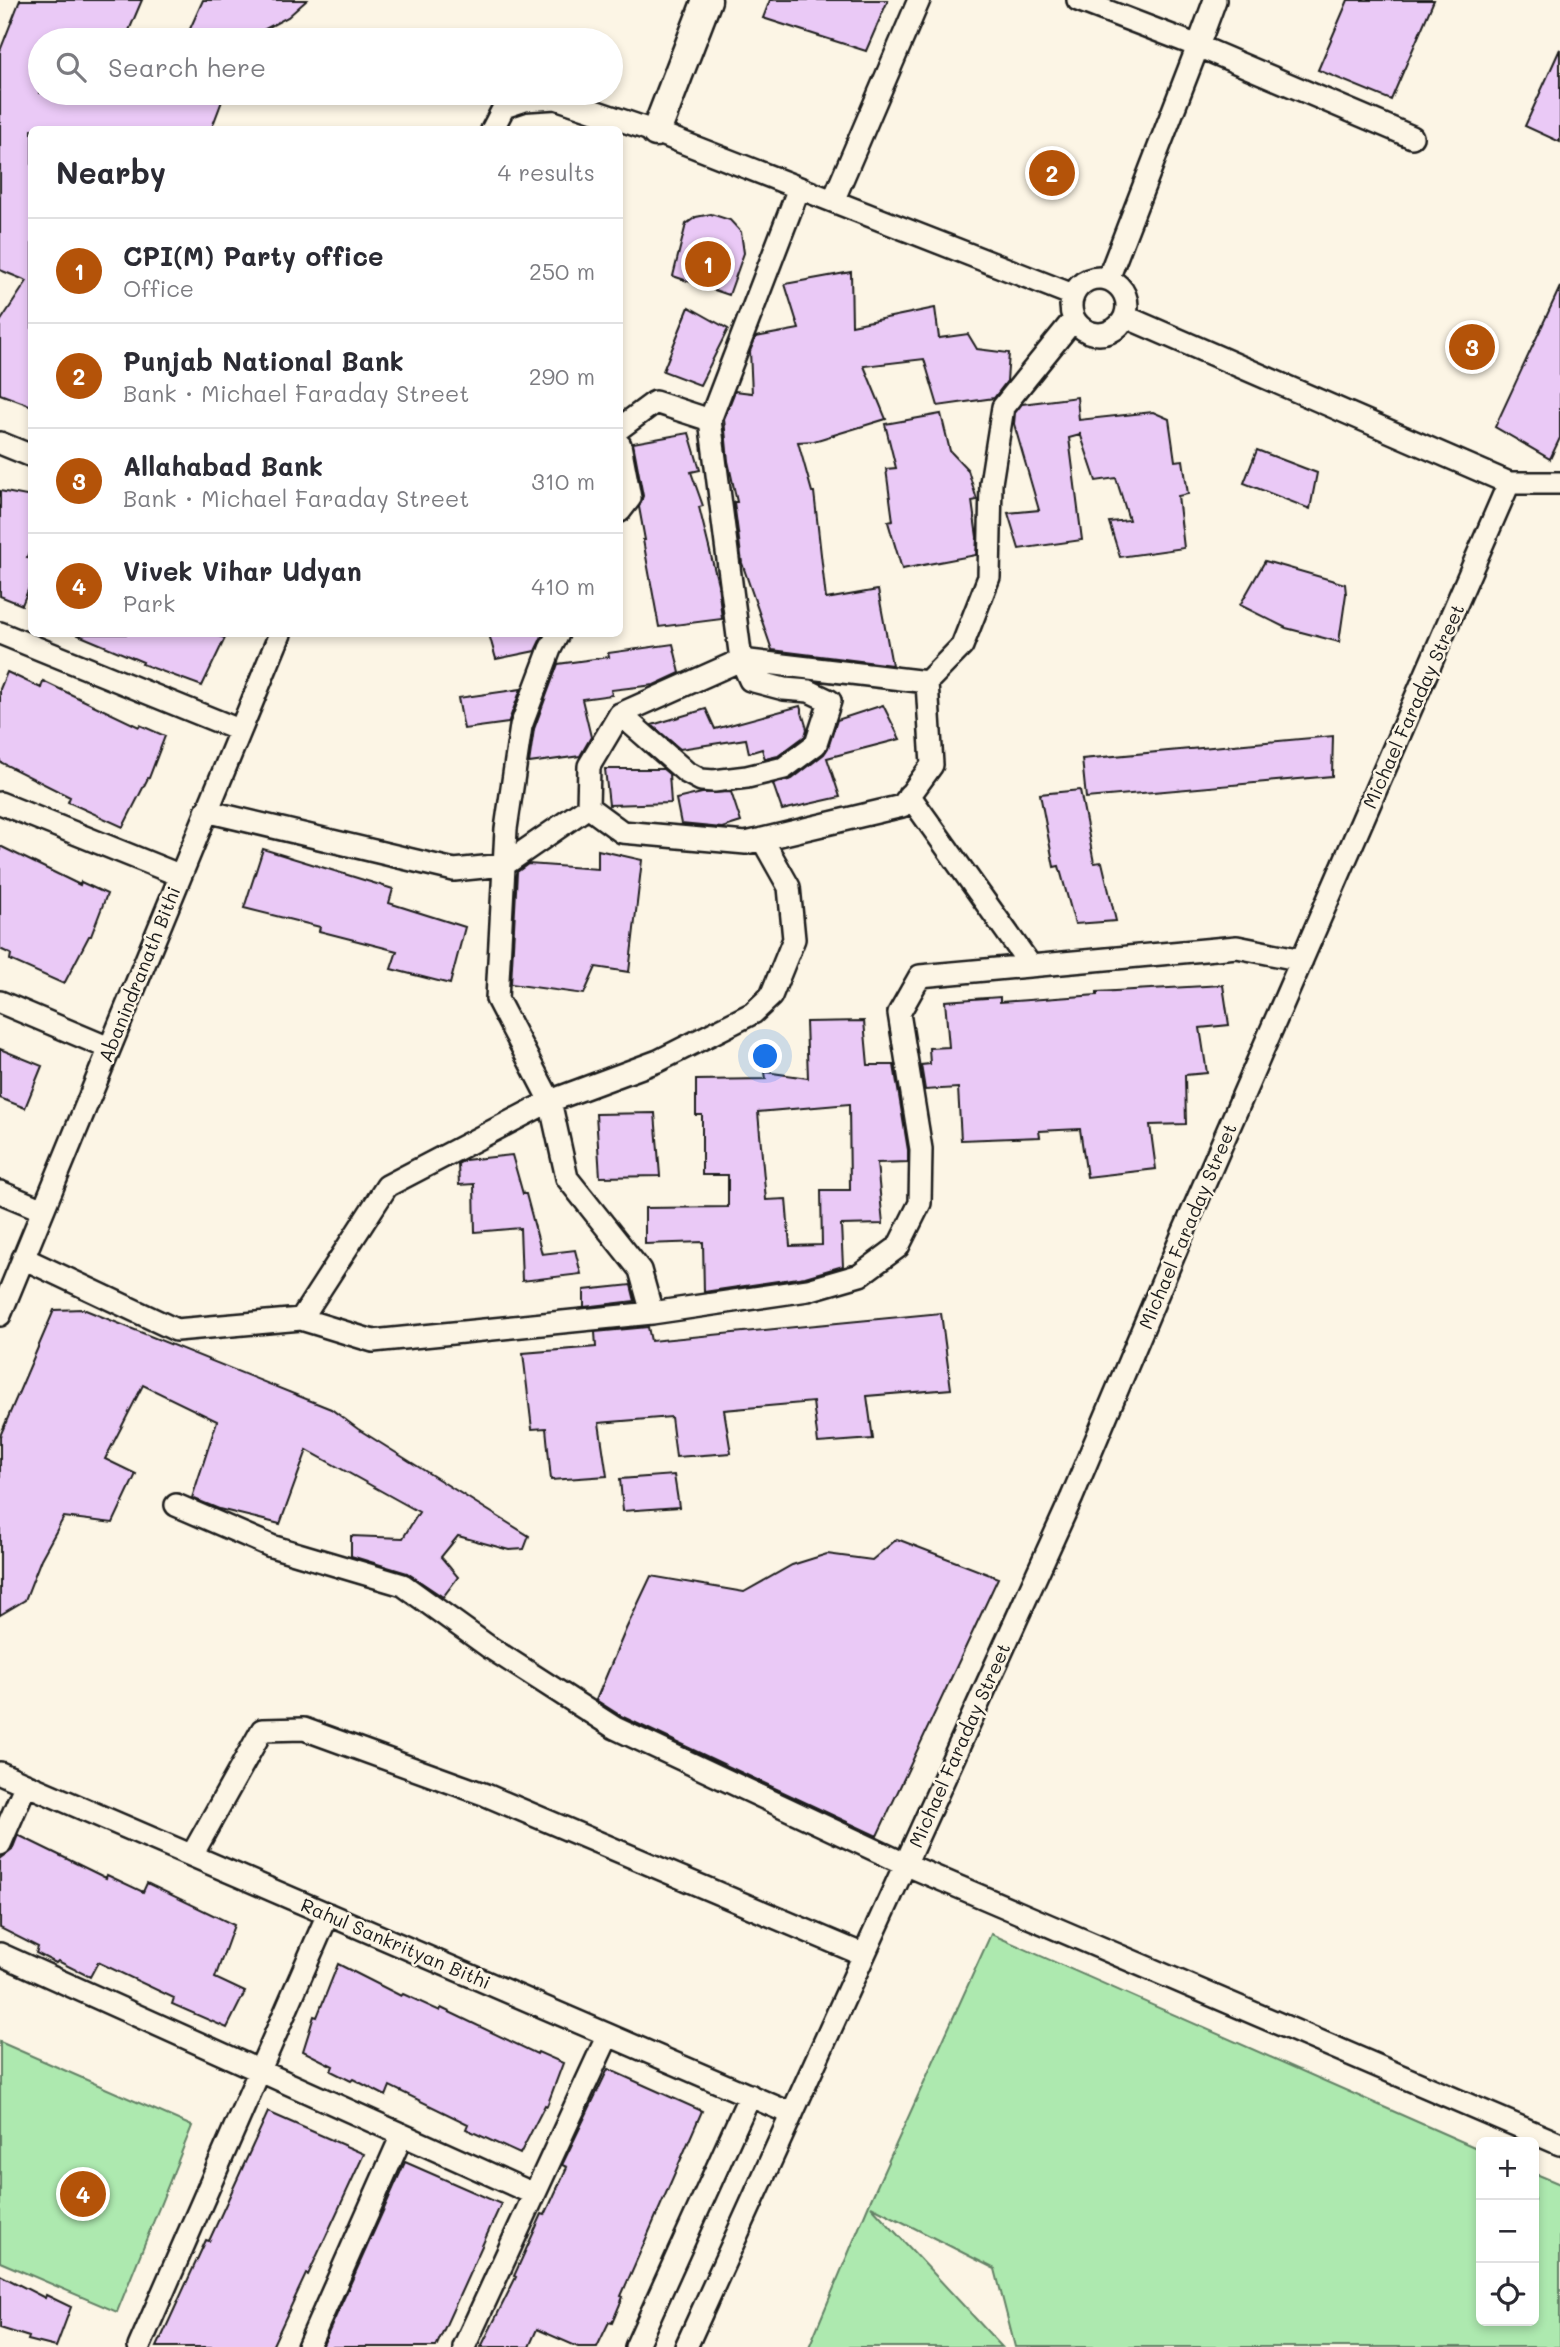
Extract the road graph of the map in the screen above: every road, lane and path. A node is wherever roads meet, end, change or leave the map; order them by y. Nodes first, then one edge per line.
1 (707, 0) edge
2 (919, 0) edge
3 (1078, 0) edge
4 (1215, 0) edge
5 (1198, 46) junction
6 (510, 105) edge
7 (579, 105) edge
8 (494, 126) edge
9 (656, 132) junction
10 (1412, 137) dead end
11 (799, 188) junction
12 (833, 201) junction
13 (1108, 279) junction
14 (1073, 295) junction
15 (1126, 317) junction
16 (1074, 319) junction
17 (710, 420) junction
18 (623, 426) edge
19 (0, 443) edge
20 (28, 454) edge
21 (623, 461) edge
22 (1509, 483) junction
23 (1560, 483) edge
24 (623, 507) edge
25 (0, 633) edge
26 (279, 637) edge
27 (556, 637) edge
28 (740, 660) junction
29 (927, 682) junction
30 (620, 714) junction
31 (239, 730) junction
32 (909, 795) junction
33 (0, 803) edge
34 (588, 807) junction
35 (206, 811) junction
36 (762, 839) junction
37 (504, 865) junction
38 (179, 875) junction
39 (1302, 960) junction
40 (1031, 966) junction
41 (0, 1002) edge
42 (109, 1048) junction
43 (550, 1101) junction
44 (0, 1192) edge
45 (43, 1210) junction
46 (23, 1258) junction
47 (652, 1313) junction
48 (0, 1315) edge
49 (301, 1319) junction
50 (176, 1505) dead end
51 (0, 1773) edge
52 (26, 1784) junction
53 (0, 1844) edge
54 (192, 1855) junction
55 (905, 1864) junction
56 (328, 1914) junction
57 (0, 1954) edge
58 (864, 1955) junction
59 (608, 2035) junction
60 (259, 2071) junction
61 (751, 2095) junction
62 (792, 2114) junction
63 (402, 2135) junction
64 (1560, 2144) edge
65 (534, 2194) junction
66 (139, 2347) edge
67 (308, 2347) edge
68 (464, 2347) edge
69 (636, 2347) edge
70 (686, 2347) edge

1 - 9 street
2 - 12 street
3 - 5 street
4 - 5 street
5 - 10 street
5 - 13 street
6 - 8 street
7 - 9 street
9 - 11 street
11 - 12 street
11 - 17 street
12 - 14 street
13 - 14 street
13 - 15 street
14 - 16 street
15 - 16 street
15 - 22 street
16 - 29 street
17 - 18 street
17 - 28 street
19 - 20 street
21 - 24 street
22 - 23 street
22 - 39 street, Michael Faraday Street
25 - 31 street
26 - 31 street, Abanindranath Bithi
27 - 37 street
28 - 29 street
28 - 30 street
28 - 30 street
29 - 32 street
30 - 34 street
31 - 35 street, Abanindranath Bithi
32 - 36 street
32 - 40 street
33 - 38 street
34 - 36 street
34 - 37 street
35 - 37 street
35 - 38 street, Abanindranath Bithi
36 - 43 street
37 - 43 street
38 - 42 street, Abanindranath Bithi
39 - 40 street
39 - 55 street, Michael Faraday Street
40 - 47 street
41 - 42 street
42 - 45 street, Abanindranath Bithi
43 - 47 street
43 - 49 street
44 - 45 street
45 - 46 street, Abanindranath Bithi
46 - 48 street, Abanindranath Bithi
46 - 49 street
47 - 49 street
50 - 55 street
51 - 52 street, Rahul Sankrityan Bithi
52 - 53 street
52 - 54 street, Rahul Sankrityan Bithi
54 - 56 street, Rahul Sankrityan Bithi
54 - 58 street
55 - 58 street, Michael Faraday Street
55 - 64 street
56 - 59 street, Rahul Sankrityan Bithi
56 - 60 street
57 - 60 street
58 - 62 street, Michael Faraday Street
59 - 61 street, Rahul Sankrityan Bithi
59 - 65 street
60 - 63 street
60 - 66 street
61 - 62 street, Rahul Sankrityan Bithi
61 - 69 street
62 - 70 street, Michael Faraday Street
63 - 65 street
63 - 67 street
65 - 68 street

